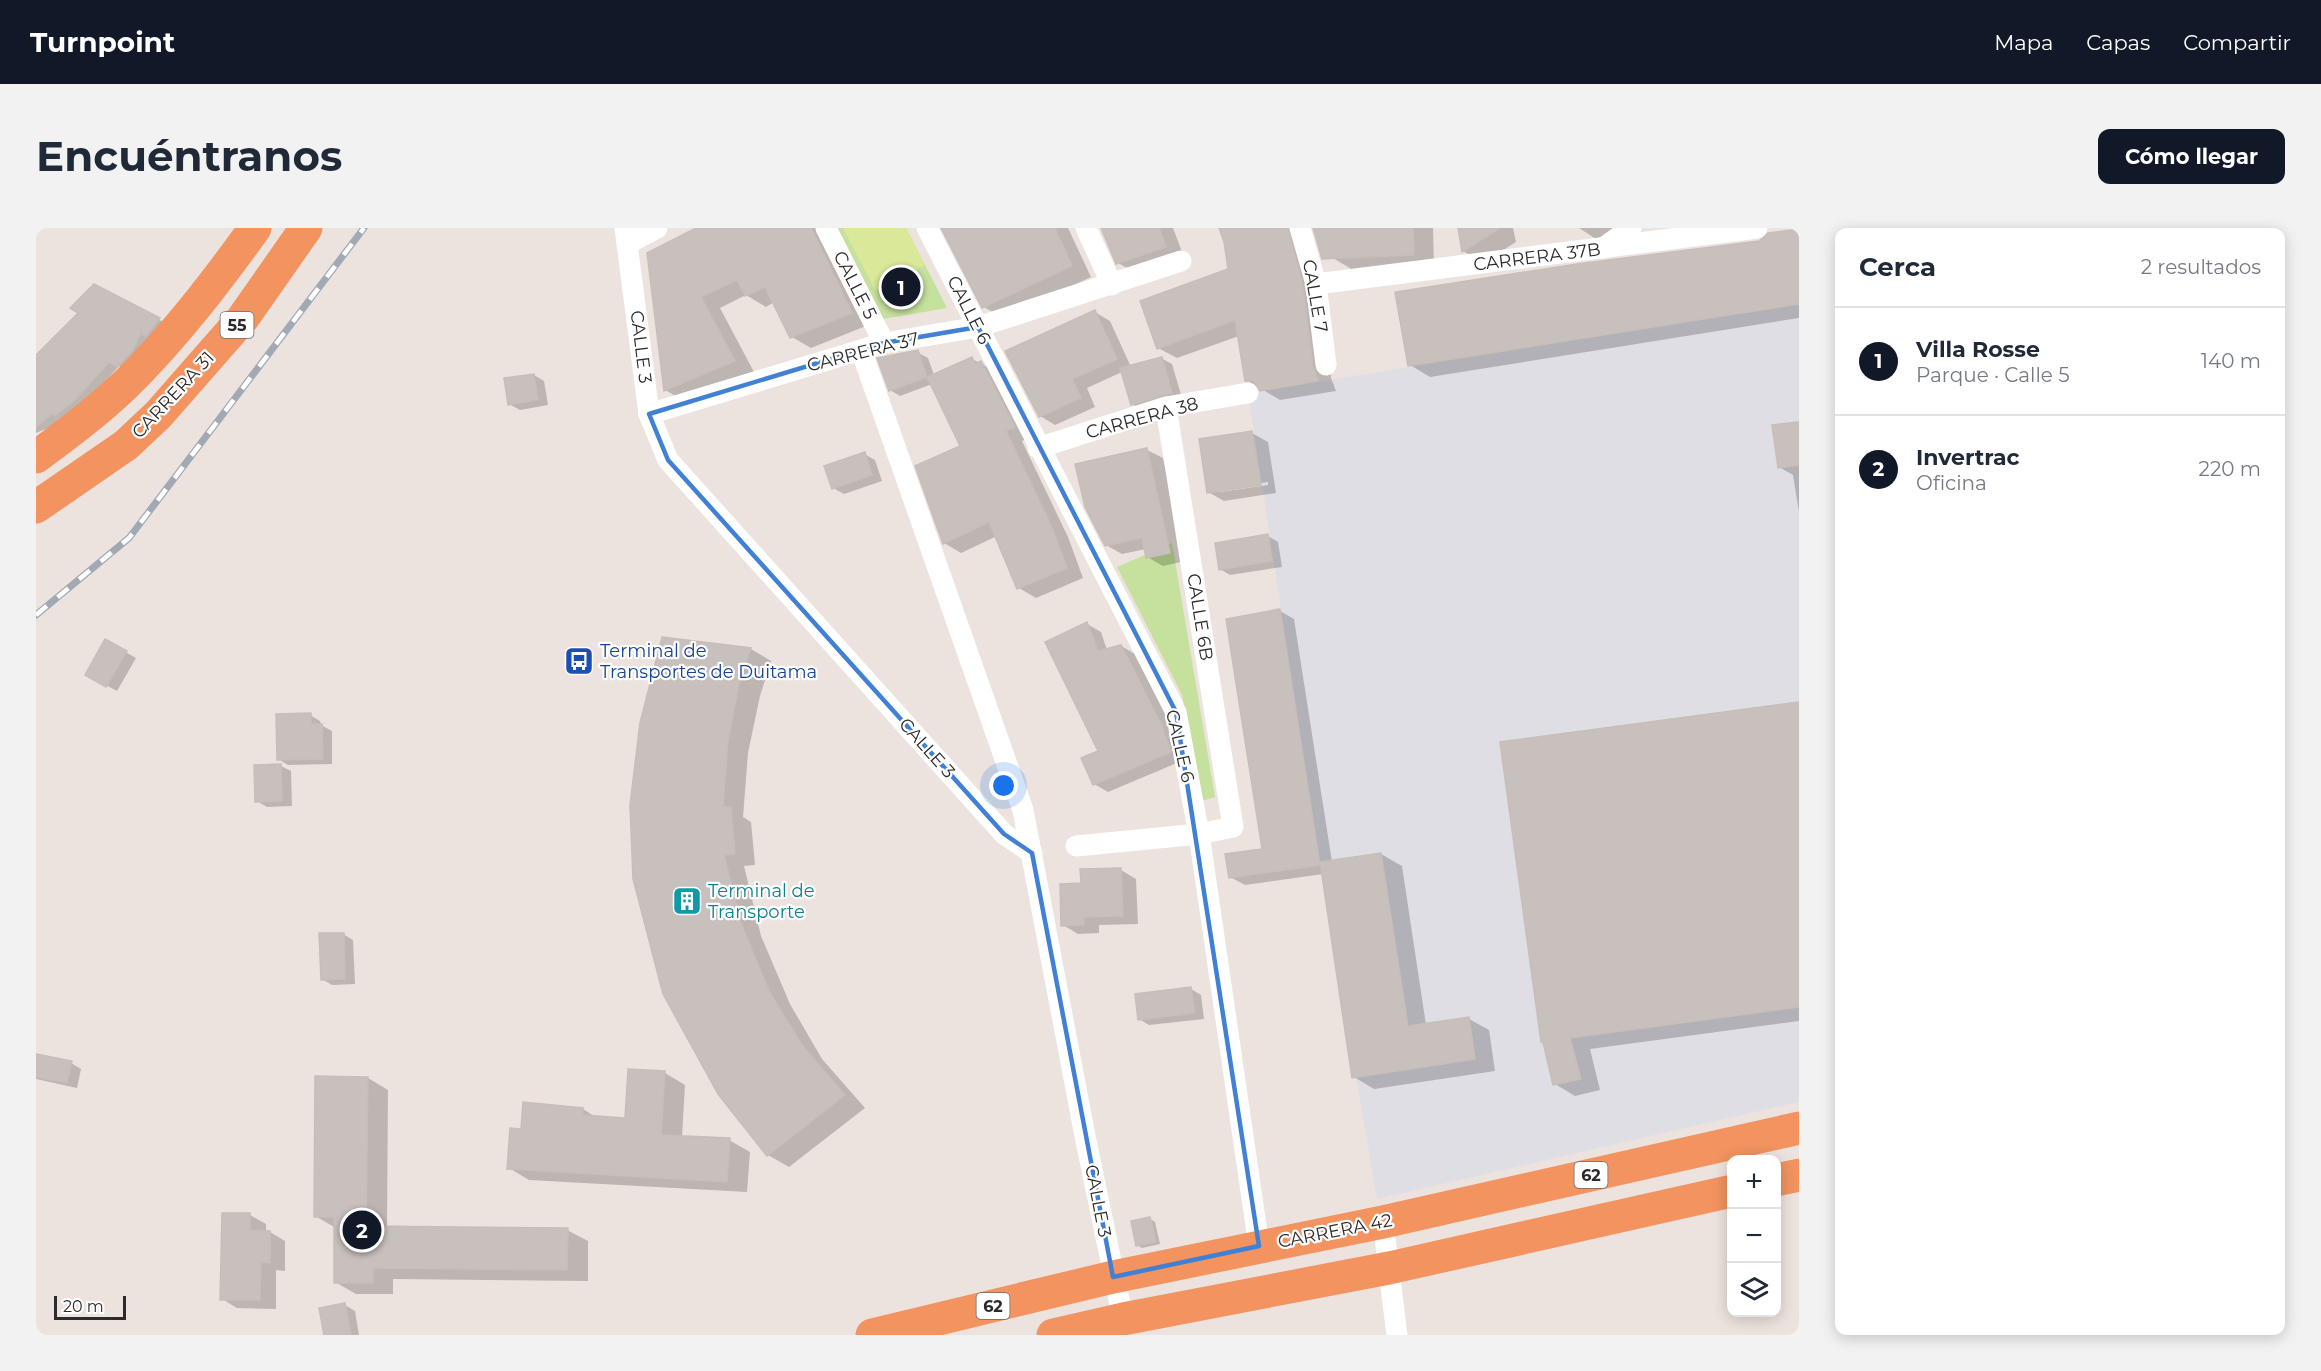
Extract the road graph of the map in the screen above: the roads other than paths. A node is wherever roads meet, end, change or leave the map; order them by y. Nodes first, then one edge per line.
1 (255, 228) edge
2 (306, 228) edge
3 (657, 228) edge
4 (826, 228) edge
5 (927, 228) edge
6 (1086, 228) edge
7 (1300, 228) edge
8 (1631, 228) edge
9 (1757, 228) edge
10 (626, 236) edge
11 (1600, 250) junction
12 (1181, 261) dead end
13 (1316, 284) junction
14 (1112, 285) junction
15 (978, 327) junction
16 (884, 343) junction
17 (861, 350) junction
18 (1326, 365) dead end
19 (1248, 393) dead end
20 (1166, 407) junction
21 (649, 414) junction
22 (1038, 448) junction
23 (36, 457) edge
24 (36, 507) edge
25 (1199, 834) junction
26 (1076, 846) dead end
27 (1032, 853) junction
28 (1799, 1128) edge
29 (1799, 1175) edge
30 (1781, 1179) edge
31 (1727, 1192) edge
32 (1383, 1222) junction
33 (1259, 1246) junction
34 (1389, 1268) junction
35 (1113, 1277) junction
36 (1123, 1319) junction
37 (872, 1335) edge
38 (1053, 1335) edge
39 (1397, 1335) edge

1 - 23 highway, 55
2 - 24 highway, CARRERA 31 / 55
3 - 10 street
4 - 16 street, CALLE 5
5 - 15 street, CALLE 6
6 - 14 street
7 - 13 street, CALLE 7
8 - 11 street
9 - 11 street, CARRERA 37B
10 - 21 street, CALLE 3
11 - 13 street, CARRERA 37B
12 - 14 street, CARRERA 37
13 - 18 street, CALLE 7
14 - 15 street, CARRERA 37
15 - 16 street, CARRERA 37
15 - 22 street, CALLE 6
16 - 17 street, CARRERA 37
17 - 21 street, CARRERA 37
17 - 27 street
19 - 20 street, CARRERA 38
20 - 22 street, CARRERA 38
20 - 25 street, CALLE 6B
21 - 27 street, CALLE 3
22 - 25 street, CALLE 6
25 - 26 street
25 - 33 street, CALLE 6
27 - 35 street, CALLE 3
28 - 32 highway, CARRERA 42 / 62
29 - 30 highway
31 - 34 highway
32 - 33 highway, CARRERA 42 / 62
32 - 34 street
33 - 35 highway, CARRERA 42 / 62
34 - 36 highway
34 - 39 street
35 - 36 street, CALLE 3
35 - 37 highway, CARRERA 42 / 62
36 - 38 highway

